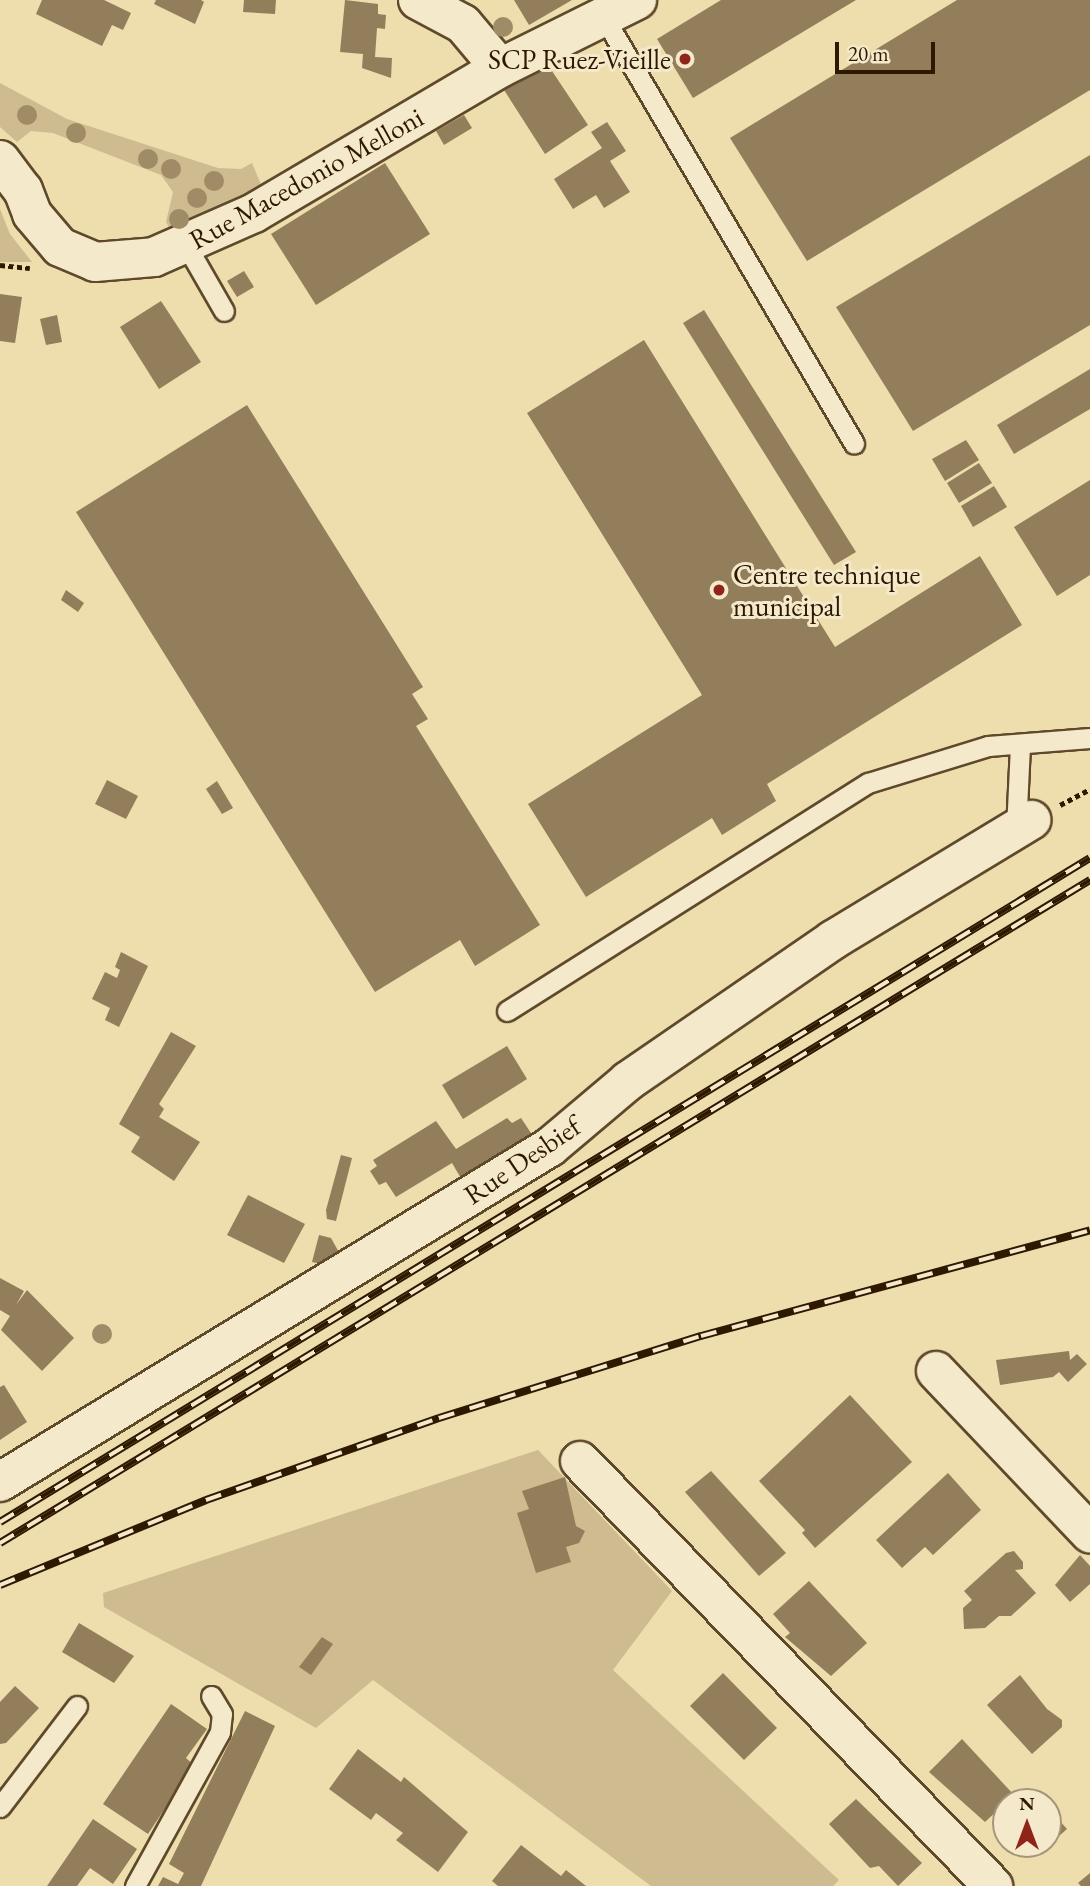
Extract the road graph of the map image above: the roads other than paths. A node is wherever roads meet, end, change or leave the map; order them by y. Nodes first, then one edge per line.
1 (418, 0) edge
2 (637, 0) edge
3 (602, 14) junction
4 (500, 68) junction
5 (0, 160) edge
6 (186, 245) junction
7 (224, 311) dead end
8 (854, 443) dead end
9 (1090, 738) edge
10 (1020, 744) junction
11 (1023, 825) joint
12 (507, 1011) dead end
13 (936, 1371) dead end
14 (580, 1461) dead end
15 (0, 1482) edge
16 (1090, 1533) edge
17 (211, 1696) dead end
18 (77, 1706) dead end
19 (0, 1807) edge
20 (135, 1886) edge
21 (993, 1886) edge

1 - 4 street
2 - 3 street, Rue Macedonio Melloni
3 - 4 street, Rue Macedonio Melloni
3 - 8 lane
4 - 6 street, Rue Macedonio Melloni
5 - 6 street, Rue Macedonio Melloni
6 - 7 lane
9 - 10 lane
10 - 11 lane
10 - 12 lane
11 - 15 street, Rue Desbief
13 - 16 street
14 - 21 street
17 - 20 lane
18 - 19 lane

